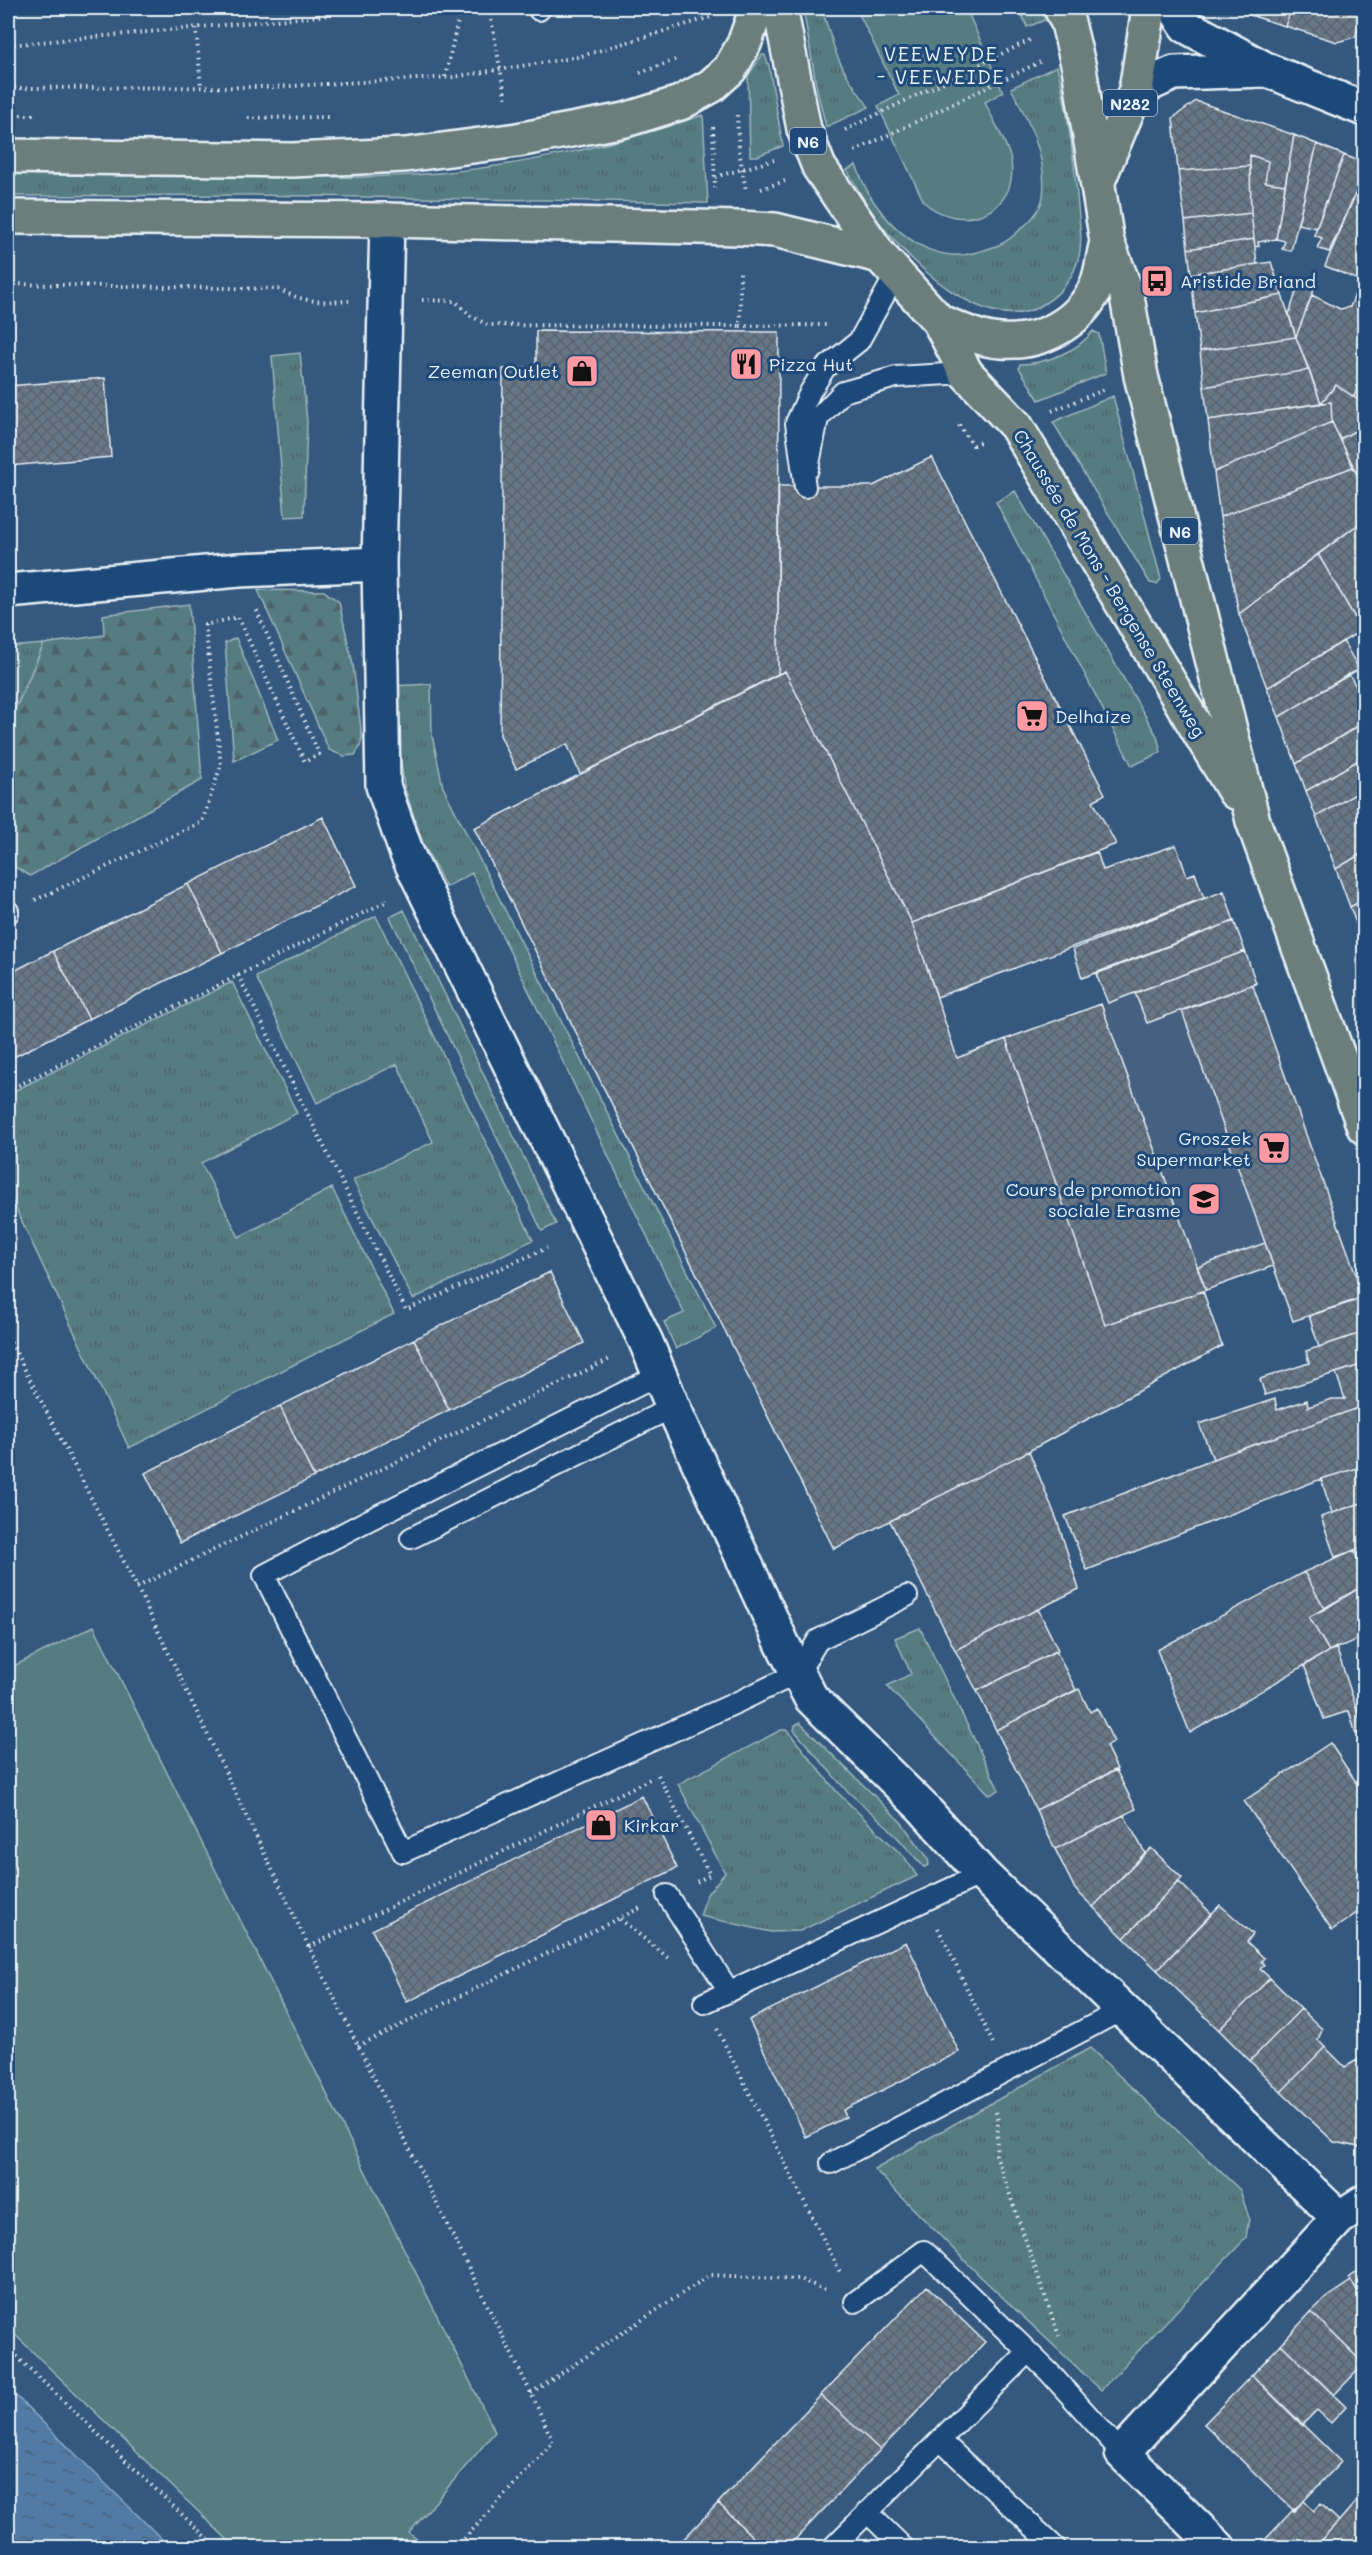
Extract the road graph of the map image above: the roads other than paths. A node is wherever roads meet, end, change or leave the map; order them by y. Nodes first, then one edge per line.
1 (757, 8) edge
2 (780, 8) edge
3 (1149, 8) edge
4 (1175, 8) edge
5 (1064, 15) edge
6 (1267, 70) junction
7 (1136, 90) junction
8 (1365, 109) edge
9 (8, 156) edge
10 (1098, 181) junction
11 (8, 217) edge
12 (387, 220) junction
13 (1107, 242) junction
14 (888, 265) junction
15 (939, 321) junction
16 (966, 373) junction
17 (379, 564) junction
18 (8, 591) edge
19 (1253, 821) junction
20 (1362, 1112) edge
21 (659, 1375) junction
22 (673, 1407) junction
23 (411, 1538) dead end
24 (907, 1596) dead end
25 (798, 1673) junction
26 (982, 1874) junction
27 (668, 1895) road end
28 (729, 1991) junction
29 (704, 2003) road end
30 (1124, 2009) junction
31 (831, 2163) dead end
32 (1352, 2210) edge
33 (855, 2302) road end
34 (1028, 2352) junction
35 (940, 2440) junction
36 (1122, 2452) junction
37 (867, 2512) junction
38 (832, 2547) edge
39 (904, 2547) edge
40 (1056, 2547) edge
41 (1219, 2547) edge

1 - 9 main road
2 - 14 main road, Chaussée de Mons - Bergense Steenweg / N6
3 - 7 main road, N282
4 - 6 street
5 - 10 main road, Chaussée de Mons - Bergense Steenweg / N6
6 - 7 street
6 - 8 street
7 - 10 main road, N282
10 - 13 main road, Chaussée de Mons - Bergense Steenweg / N6
11 - 12 main road
12 - 14 main road
12 - 17 street
13 - 15 main road, Chaussée de Mons - Bergense Steenweg / N6
13 - 19 main road, Chaussée de Mons - Bergense Steenweg / N6
14 - 15 main road, Chaussée de Mons - Bergense Steenweg / N6
14 - 16 lane
15 - 16 main road, Chaussée de Mons - Bergense Steenweg / N6
16 - 19 main road, Chaussée de Mons - Bergense Steenweg / N6
17 - 18 street
17 - 21 street
19 - 20 main road, Chaussée de Mons - Bergense Steenweg / N6
21 - 22 street
21 - 25 lane
22 - 23 lane
22 - 25 street
24 - 25 lane
25 - 26 street
26 - 28 lane
26 - 30 street
27 - 28 lane
28 - 29 lane
30 - 31 lane
30 - 32 street
32 - 36 street
33 - 34 lane
34 - 35 lane
34 - 36 lane
35 - 37 lane
35 - 40 lane
36 - 41 street
37 - 38 lane
37 - 39 lane

